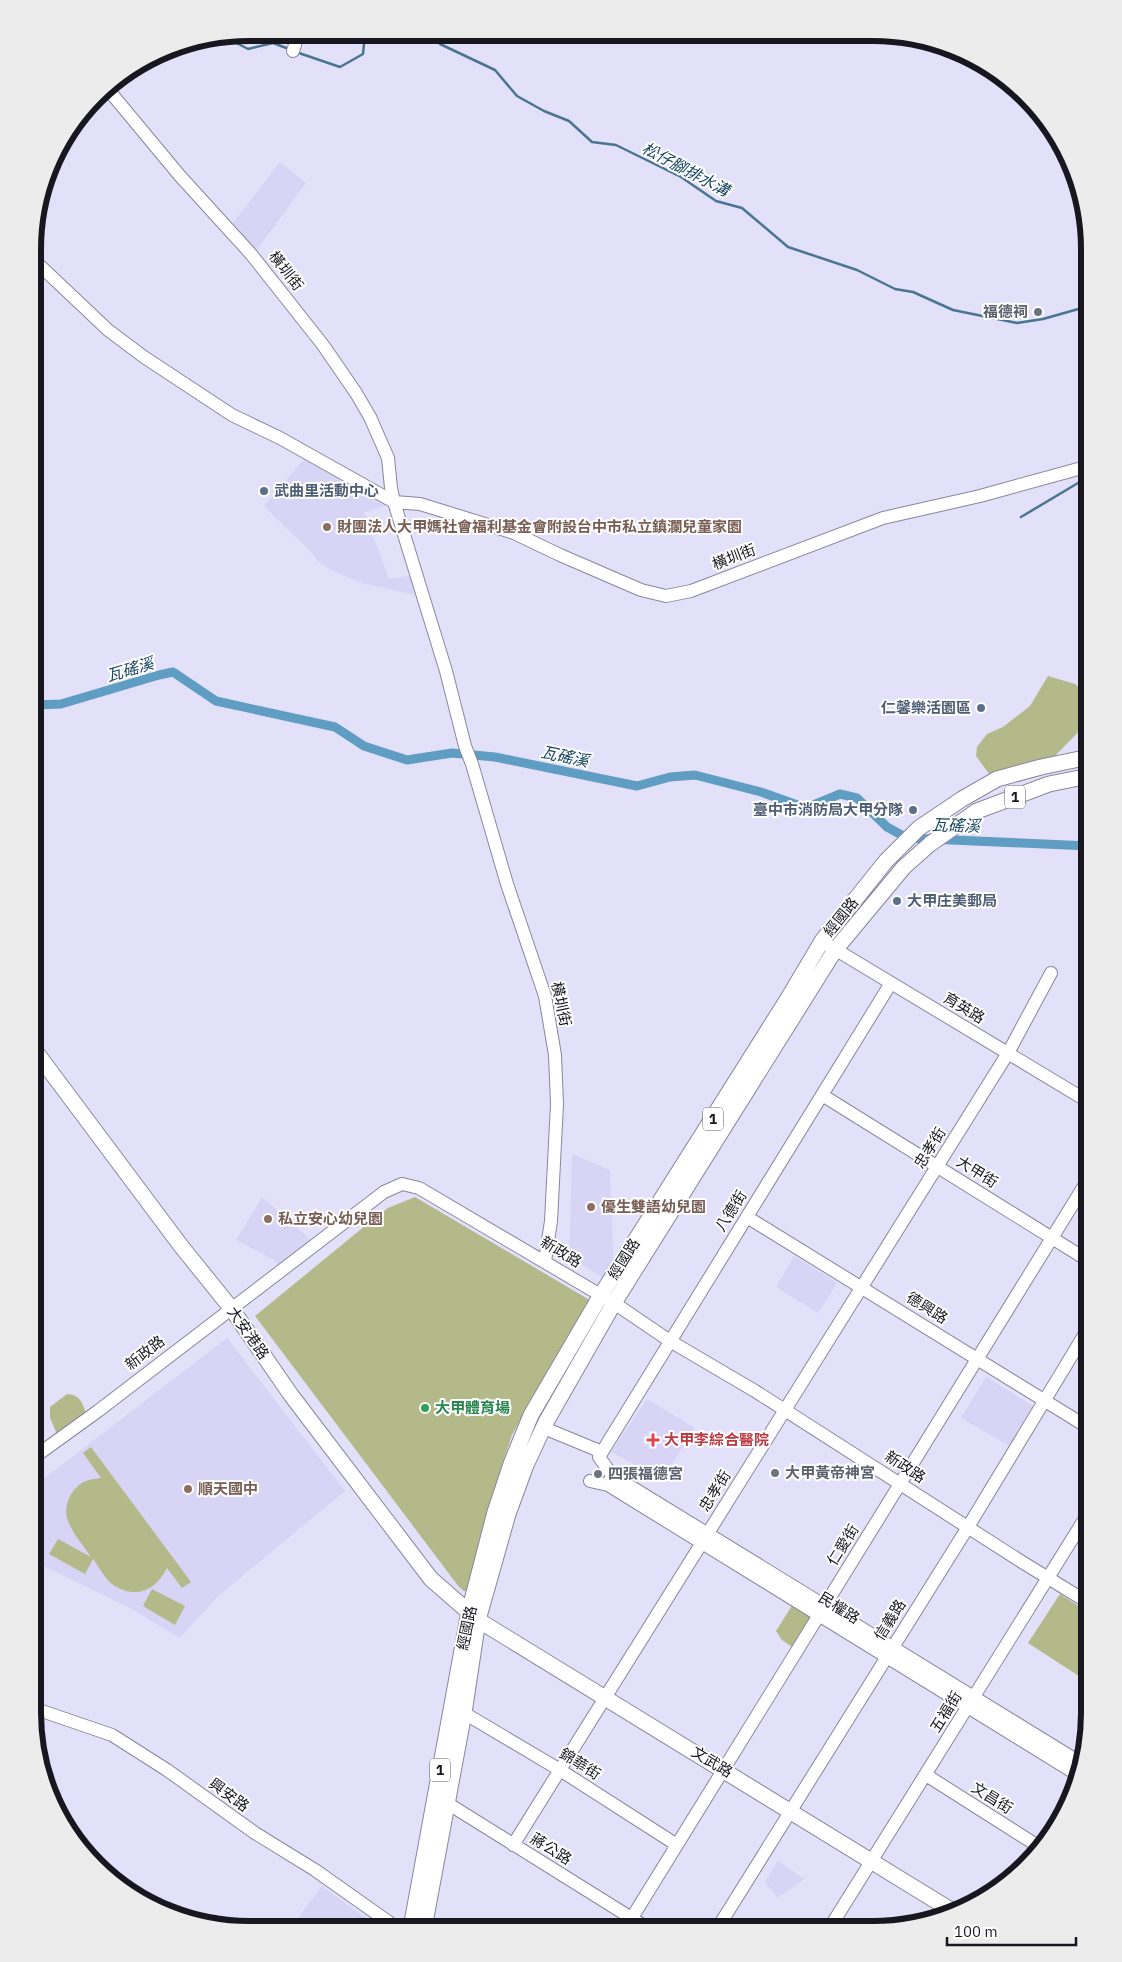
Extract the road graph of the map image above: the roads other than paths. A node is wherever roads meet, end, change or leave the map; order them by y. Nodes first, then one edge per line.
1 (111, 94) edge
2 (41, 267) edge
3 (1081, 468) edge
4 (394, 502) junction
5 (1081, 759) edge
6 (1081, 778) edge
7 (822, 941) junction
8 (836, 950) junction
9 (1051, 973) dead end
10 (891, 983) junction
11 (1008, 1053) junction
12 (41, 1059) edge
13 (822, 1095) junction
14 (1081, 1097) edge
15 (937, 1167) junction
16 (1081, 1191) edge
17 (747, 1216) junction
18 (1052, 1238) junction
19 (1081, 1255) edge
20 (545, 1261) junction
21 (862, 1287) junction
22 (607, 1299) junction
23 (231, 1308) junction
24 (1081, 1340) edge
25 (670, 1341) junction
26 (977, 1359) junction
27 (1044, 1400) junction
28 (785, 1410) junction
29 (1081, 1423) edge
30 (544, 1428) junction
31 (41, 1452) edge
32 (601, 1454) junction
33 (610, 1480) junction
34 (590, 1481) dead end
35 (900, 1483) junction
36 (1081, 1525) edge
37 (968, 1527) junction
38 (705, 1538) junction
39 (1049, 1578) junction
40 (1081, 1598) edge
41 (822, 1610) junction
42 (474, 1616) junction
43 (890, 1652) junction
44 (605, 1697) junction
45 (971, 1702) junction
46 (41, 1711) edge
47 (464, 1713) junction
48 (1076, 1760) edge
49 (724, 1769) junction
50 (560, 1770) junction
51 (1073, 1771) edge
52 (926, 1775) junction
53 (440, 1803) junction
54 (792, 1810) junction
55 (1034, 1844) edge
56 (513, 1845) junction
57 (677, 1845) junction
58 (872, 1862) junction
59 (946, 1907) edge
60 (386, 1921) edge
61 (413, 1921) edge
62 (425, 1921) edge
63 (625, 1921) edge
64 (629, 1921) edge
65 (722, 1921) edge
66 (834, 1921) edge

1 - 4 street, 橫圳街
2 - 4 street, 橫圳街
3 - 4 street, 橫圳街
4 - 20 street, 橫圳街
5 - 7 main road, 經國路 / 1
6 - 8 main road, 經國路 / 1
7 - 8 street, 育英路
7 - 22 main road, 經國路 / 1
8 - 10 street, 育英路
8 - 22 main road, 經國路 / 1
9 - 11 street, 忠孝街
10 - 11 street, 育英路
10 - 13 street, 八德街
11 - 14 street, 育英路
11 - 15 street, 忠孝街
12 - 23 main road, 大安港路
13 - 15 street, 大甲街
13 - 17 street, 八德街
15 - 18 street, 大甲街
15 - 21 street, 忠孝街
16 - 18 street, 仁愛街
17 - 21 street, 德興路
17 - 25 street, 八德街
18 - 19 street, 大甲街
18 - 26 street, 仁愛街
20 - 22 street, 新政路
20 - 23 street, 新政路
21 - 26 street, 德興路
21 - 28 street, 忠孝街
22 - 25 street, 新政路
22 - 30 main road, 經國路 / 1
22 - 42 main road, 經國路 / 1
23 - 31 street, 新政路
23 - 42 main road, 大安港路
24 - 27 street, 信義路
25 - 28 street, 新政路
25 - 32 street, 八德街
26 - 27 street, 德興路
26 - 35 street, 仁愛街
27 - 29 street, 德興路
27 - 37 street, 信義路
28 - 35 street, 新政路
28 - 38 street, 忠孝街
30 - 32 street
30 - 42 main road, 經國路 / 1
32 - 33 street
33 - 34 street
33 - 38 street, 民權路
35 - 37 street, 新政路
35 - 41 street, 仁愛街
36 - 39 street, 五福街
37 - 39 street, 新政路
37 - 43 street, 信義路
38 - 41 street, 民權路
38 - 44 street, 忠孝街
39 - 40 street, 新政路
39 - 45 street, 五福街
41 - 43 street, 民權路
41 - 49 street, 仁愛街
42 - 44 main road, 文武路
42 - 47 main road, 經國路 / 1
42 - 53 main road, 經國路 / 1
43 - 45 street, 民權路
43 - 54 street, 信義路
44 - 49 main road, 文武路
44 - 50 street, 忠孝街
45 - 48 street, 民權路
45 - 51 street, 民權路
45 - 52 street, 五福街
46 - 60 street, 興安路
47 - 50 street, 錦華街
47 - 53 main road, 經國路 / 1
49 - 54 main road, 文武路
49 - 57 street, 仁愛街
50 - 56 street, 忠孝街
50 - 57 street, 錦華街
52 - 55 street, 文昌街
52 - 58 street, 五福街
53 - 56 street, 蔣公路
53 - 61 main road, 經國路 / 1
53 - 62 main road, 經國路 / 1
54 - 58 main road, 文武路
54 - 65 street, 信義路
56 - 63 street, 蔣公路
57 - 64 street, 仁愛街
58 - 59 main road, 文武路
58 - 66 street, 五福街

